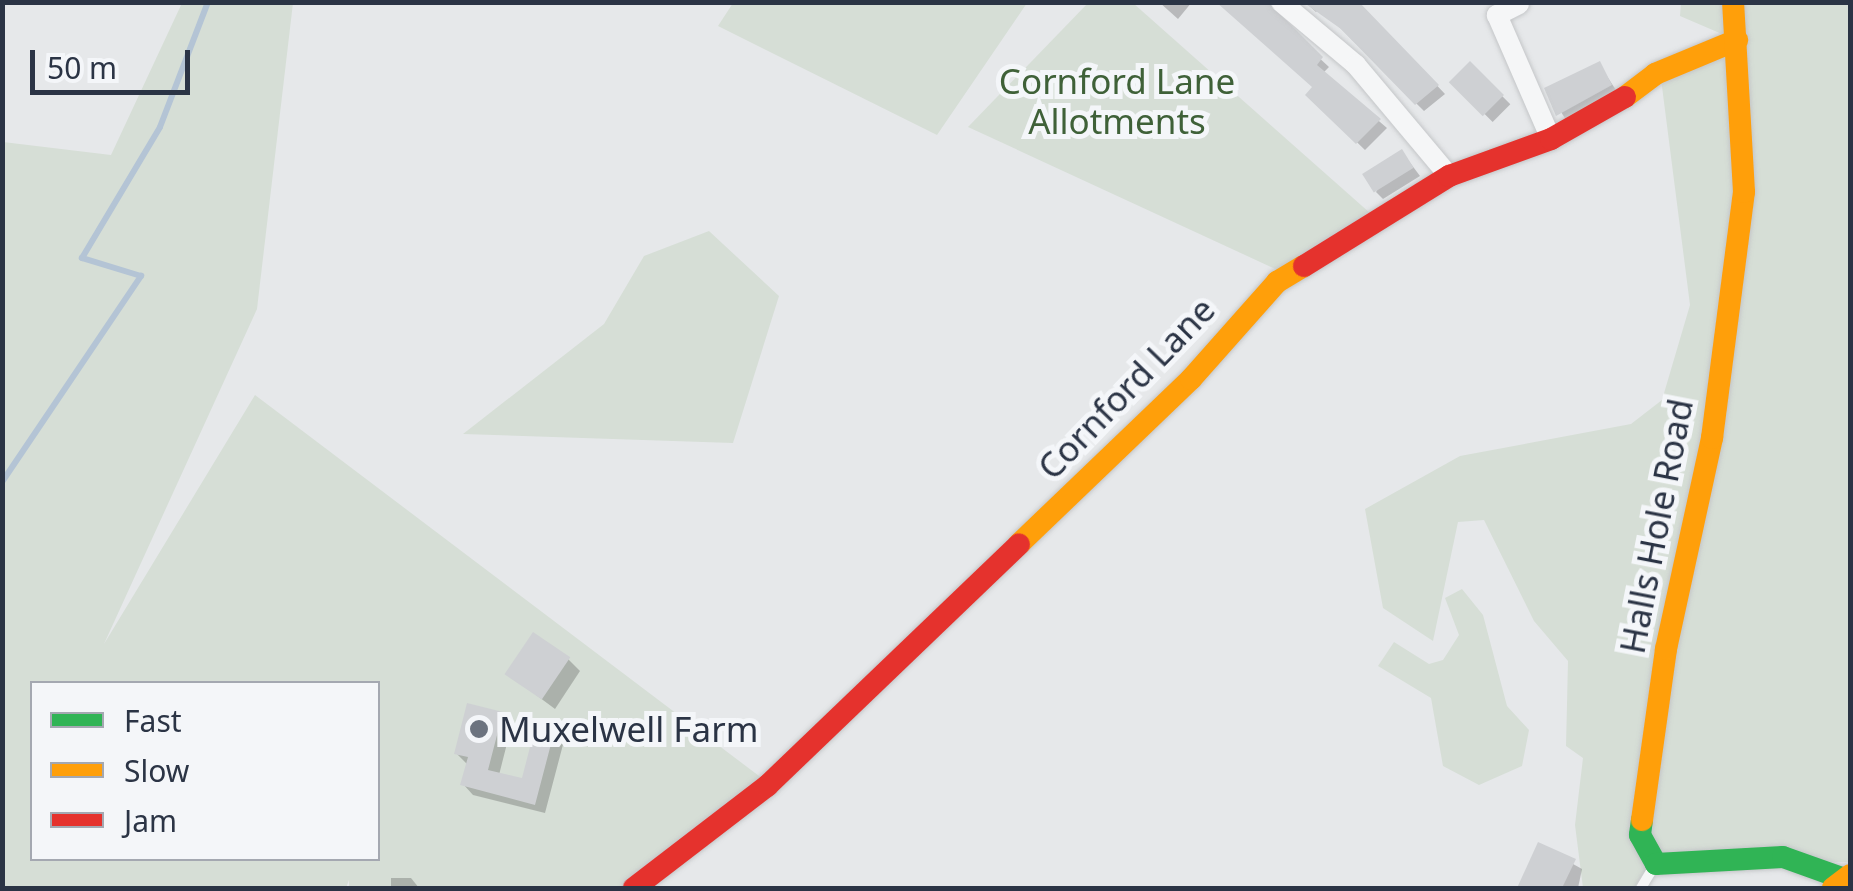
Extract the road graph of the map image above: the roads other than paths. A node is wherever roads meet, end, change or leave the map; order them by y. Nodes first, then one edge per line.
1 (1281, 2) edge
2 (1733, 2) edge
3 (1519, 4) edge
4 (1737, 40) junction
5 (1550, 139) junction
6 (1449, 176) junction
7 (1656, 864) junction
8 (1845, 880) edge
9 (634, 888) edge
10 (1641, 888) edge

1 - 6 street
2 - 4 street, Halls Hole Road
3 - 5 street
4 - 5 street, Cornford Lane
4 - 7 street, Halls Hole Road
5 - 6 street, Cornford Lane
6 - 9 street, Cornford Lane
7 - 8 street
7 - 10 lane

